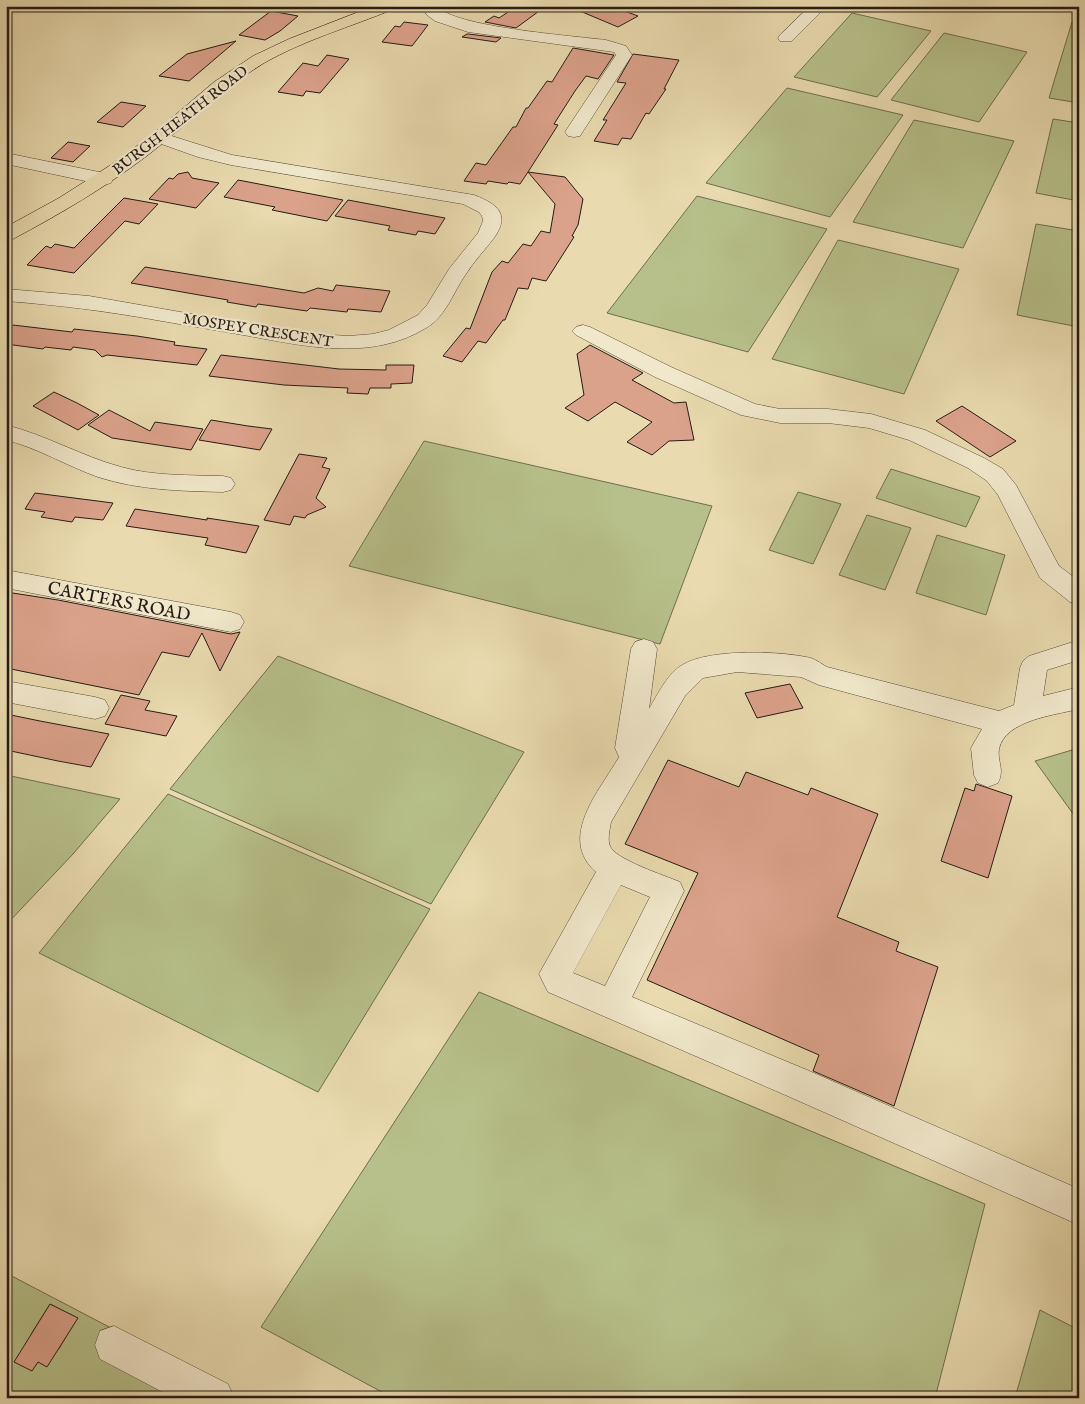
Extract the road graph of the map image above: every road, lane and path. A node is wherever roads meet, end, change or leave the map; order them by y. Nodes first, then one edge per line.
1 (11, 6) edge
2 (388, 6) edge
3 (429, 6) edge
4 (819, 6) edge
5 (6, 8) edge
6 (786, 38) dead end
7 (574, 132) dead end
8 (160, 138) junction
9 (6, 158) edge
10 (104, 179) junction
11 (6, 236) edge
12 (6, 295) edge
13 (582, 331) dead end
14 (6, 432) edge
15 (223, 484) dead end
16 (6, 579) edge
17 (1079, 594) edge
18 (231, 622) dead end
19 (644, 649) dead end
20 (1079, 650) edge
21 (640, 681) junction
22 (675, 689) junction
23 (6, 691) edge
24 (1079, 698) edge
25 (95, 708) dead end
26 (1027, 711) junction
27 (1001, 722) junction
28 (634, 758) junction
29 (988, 775) dead end
30 (614, 868) junction
31 (612, 1005) junction
32 (1079, 1207) edge
33 (114, 1345) dead end
34 (214, 1398) edge

1 - 5 street
2 - 8 main road, BURGH HEATH ROAD
3 - 7 street
4 - 6 street
8 - 10 main road, BURGH HEATH ROAD
8 - 12 street, MOSPEY CRESCENT
9 - 10 street
10 - 11 main road, BURGH HEATH ROAD
13 - 17 street
14 - 15 street
16 - 18 street, CARTERS ROAD
19 - 21 street
20 - 26 street
21 - 22 street
21 - 28 street
22 - 27 street
22 - 28 street
23 - 25 street
24 - 26 street
26 - 27 street
27 - 29 street
28 - 30 street
30 - 31 street
30 - 31 street
31 - 32 street
33 - 34 street

